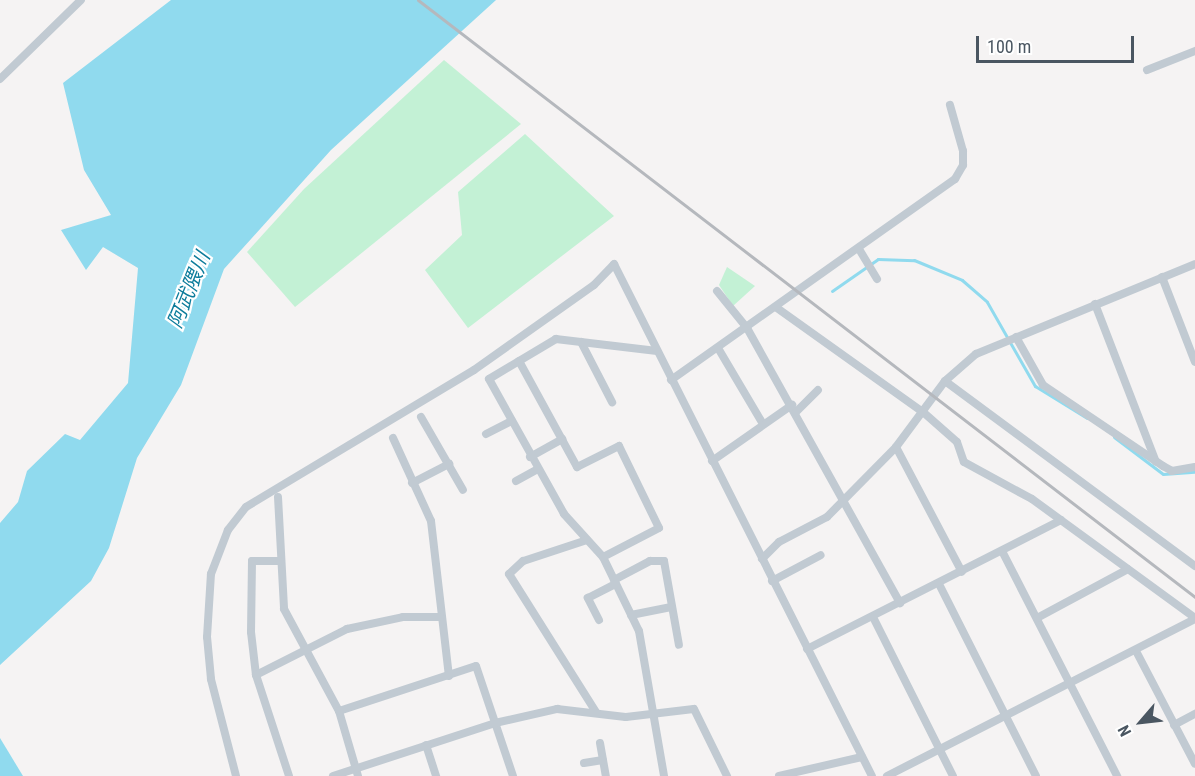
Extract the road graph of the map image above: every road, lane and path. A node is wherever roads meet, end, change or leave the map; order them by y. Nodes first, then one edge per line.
1 (81, 0) edge
2 (1195, 51) edge
3 (1147, 70) dead end
4 (0, 79) edge
5 (950, 105) dead end
6 (859, 249) junction
7 (1195, 264) edge
8 (1162, 277) junction
9 (877, 279) dead end
10 (717, 291) dead end
11 (1095, 304) junction
12 (777, 308) junction
13 (747, 328) junction
14 (1016, 337) junction
15 (581, 342) junction
16 (718, 348) junction
17 (657, 351) junction
18 (519, 361) junction
19 (1195, 362) edge
20 (671, 380) junction
21 (945, 381) junction
22 (818, 390) dead end
23 (612, 402) dead end
24 (794, 408) junction
25 (923, 412) junction
26 (421, 417) dead end
27 (512, 421) junction
28 (763, 424) junction
29 (486, 434) dead end
30 (393, 438) dead end
31 (562, 440) junction
32 (896, 447) junction
33 (530, 457) junction
34 (712, 460) junction
35 (1156, 462) junction
36 (449, 464) junction
37 (1195, 467) edge
38 (538, 470) junction
39 (516, 482) dead end
40 (412, 483) junction
41 (462, 490) dead end
42 (844, 494) junction
43 (278, 497) dead end
44 (1061, 520) junction
45 (587, 540) junction
46 (1002, 551) junction
47 (821, 555) dead end
48 (603, 557) junction
49 (762, 560) junction
50 (281, 561) junction
51 (1195, 566) edge
52 (1128, 569) junction
53 (962, 572) junction
54 (772, 581) junction
55 (615, 582) junction
56 (939, 584) junction
57 (900, 603) junction
58 (671, 607) junction
59 (631, 615) junction
60 (440, 617) junction
61 (873, 617) junction
62 (1037, 618) junction
63 (1195, 619) edge
64 (599, 620) dead end
65 (679, 645) dead end
66 (807, 649) junction
67 (308, 651) junction
68 (1136, 651) junction
69 (256, 675) junction
70 (449, 676) junction
71 (1071, 684) junction
72 (339, 711) junction
73 (596, 712) junction
74 (654, 714) junction
75 (1195, 714) edge
76 (1006, 717) junction
77 (495, 723) junction
78 (1174, 725) junction
79 (600, 743) dead end
80 (426, 746) junction
81 (940, 749) junction
82 (862, 757) junction
83 (603, 760) junction
84 (584, 763) dead end
85 (1195, 764) edge
86 (357, 772) edge
87 (236, 776) edge
88 (289, 776) edge
89 (333, 776) edge
90 (436, 776) edge
91 (513, 776) edge
92 (606, 776) edge
93 (664, 776) edge
94 (727, 776) edge
95 (779, 776) edge
96 (872, 776) edge
97 (886, 776) edge
98 (953, 776) edge
99 (1036, 776) edge
100 (1117, 776) edge

1 - 4 street
2 - 3 street
5 - 6 street
6 - 9 street
6 - 12 street
7 - 8 street
8 - 11 street
8 - 19 street
10 - 13 street
11 - 14 street
11 - 35 street
12 - 13 street
12 - 25 street
13 - 16 street
13 - 24 street
14 - 21 street
14 - 35 street
15 - 17 street
15 - 18 street
15 - 23 street
16 - 20 street
16 - 28 street
17 - 20 street
17 - 87 street
18 - 27 street
18 - 31 street
20 - 34 street
21 - 25 street
21 - 51 street
22 - 24 street
24 - 28 street
24 - 42 street
25 - 32 street
25 - 44 street
26 - 36 street
27 - 29 street
27 - 33 street
28 - 34 street
30 - 40 street
31 - 33 street
31 - 48 street
32 - 42 street
32 - 53 street
33 - 38 street
34 - 49 street
35 - 37 street
36 - 40 street
36 - 41 street
38 - 39 street
38 - 45 street
40 - 60 street
42 - 49 street
42 - 57 street
43 - 50 street
44 - 46 street
44 - 52 street
45 - 48 street
45 - 73 street
46 - 53 street
46 - 62 street
47 - 54 street
48 - 55 street
49 - 54 street
50 - 67 street
50 - 69 street
52 - 62 street
52 - 63 street
53 - 56 street
54 - 66 street
55 - 58 street
55 - 59 street
55 - 64 street
56 - 57 street
56 - 76 street
57 - 61 street
58 - 59 street
58 - 65 street
59 - 74 street
60 - 67 street
60 - 70 street
61 - 66 street
61 - 81 street
62 - 71 street
63 - 68 street
66 - 82 street
67 - 69 street
67 - 72 street
68 - 71 street
68 - 78 street
69 - 88 street
70 - 72 street
70 - 77 street
71 - 76 street
71 - 100 street
72 - 86 street
73 - 74 street
73 - 77 street
74 - 93 street
74 - 94 street
75 - 78 street
76 - 81 street
76 - 99 street
77 - 80 street
77 - 91 street
78 - 85 street
79 - 83 street
80 - 86 street
80 - 90 street
81 - 97 street
81 - 98 street
82 - 95 street
82 - 96 street
83 - 84 street
83 - 92 street
86 - 89 street

